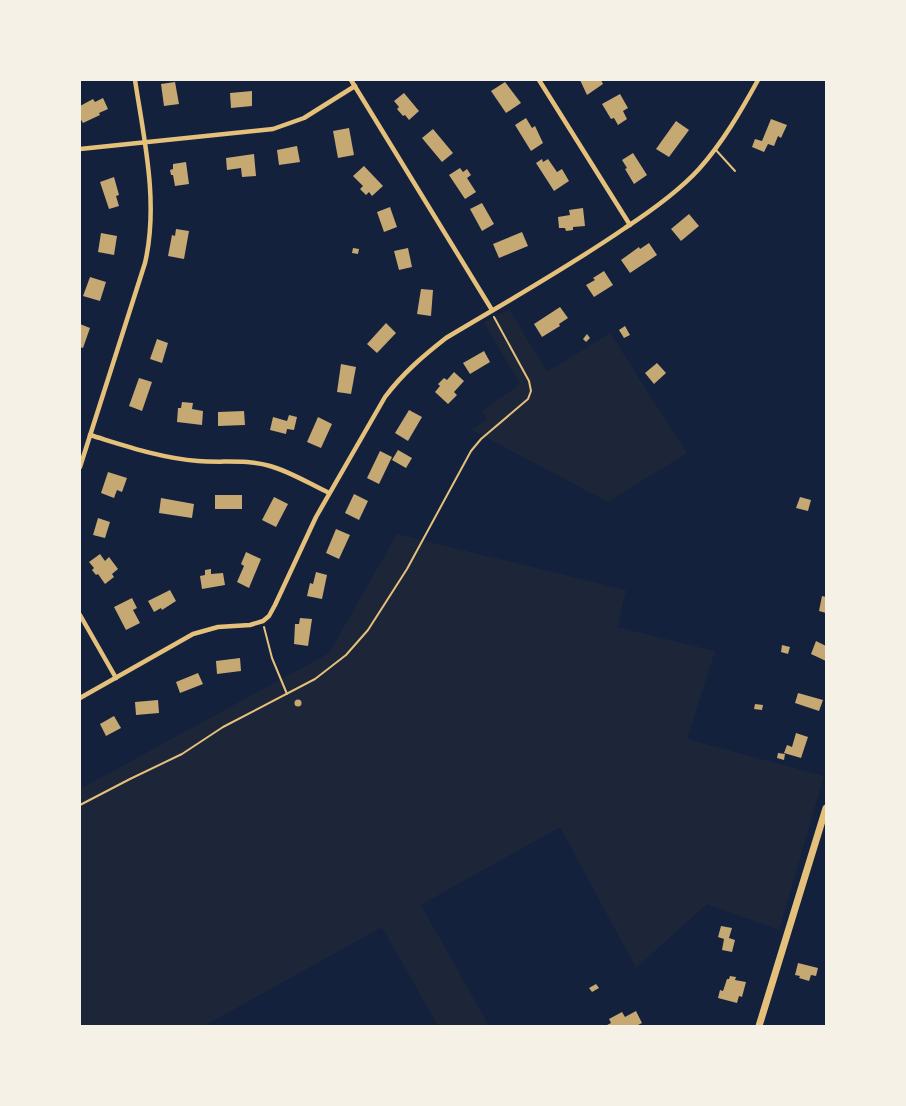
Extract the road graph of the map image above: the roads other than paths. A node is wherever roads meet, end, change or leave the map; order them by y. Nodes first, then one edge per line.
1 (135, 80) edge
2 (351, 80) edge
3 (539, 80) edge
4 (758, 80) edge
5 (355, 86) junction
6 (144, 144) junction
7 (80, 149) edge
8 (715, 149) junction
9 (735, 172) dead end
10 (630, 225) junction
11 (492, 310) junction
12 (90, 435) junction
13 (80, 467) edge
14 (329, 494) junction
15 (80, 615) edge
16 (116, 678) junction
17 (80, 698) edge
18 (826, 808) edge
19 (759, 1026) edge

1 - 6 street
2 - 5 street
3 - 10 street
4 - 8 street
5 - 6 street
5 - 11 street
6 - 7 street
6 - 12 street
8 - 9 lane
8 - 10 street
10 - 11 street
11 - 14 street
12 - 13 street
12 - 14 street
14 - 16 street
15 - 16 street
16 - 17 street
18 - 19 highway

